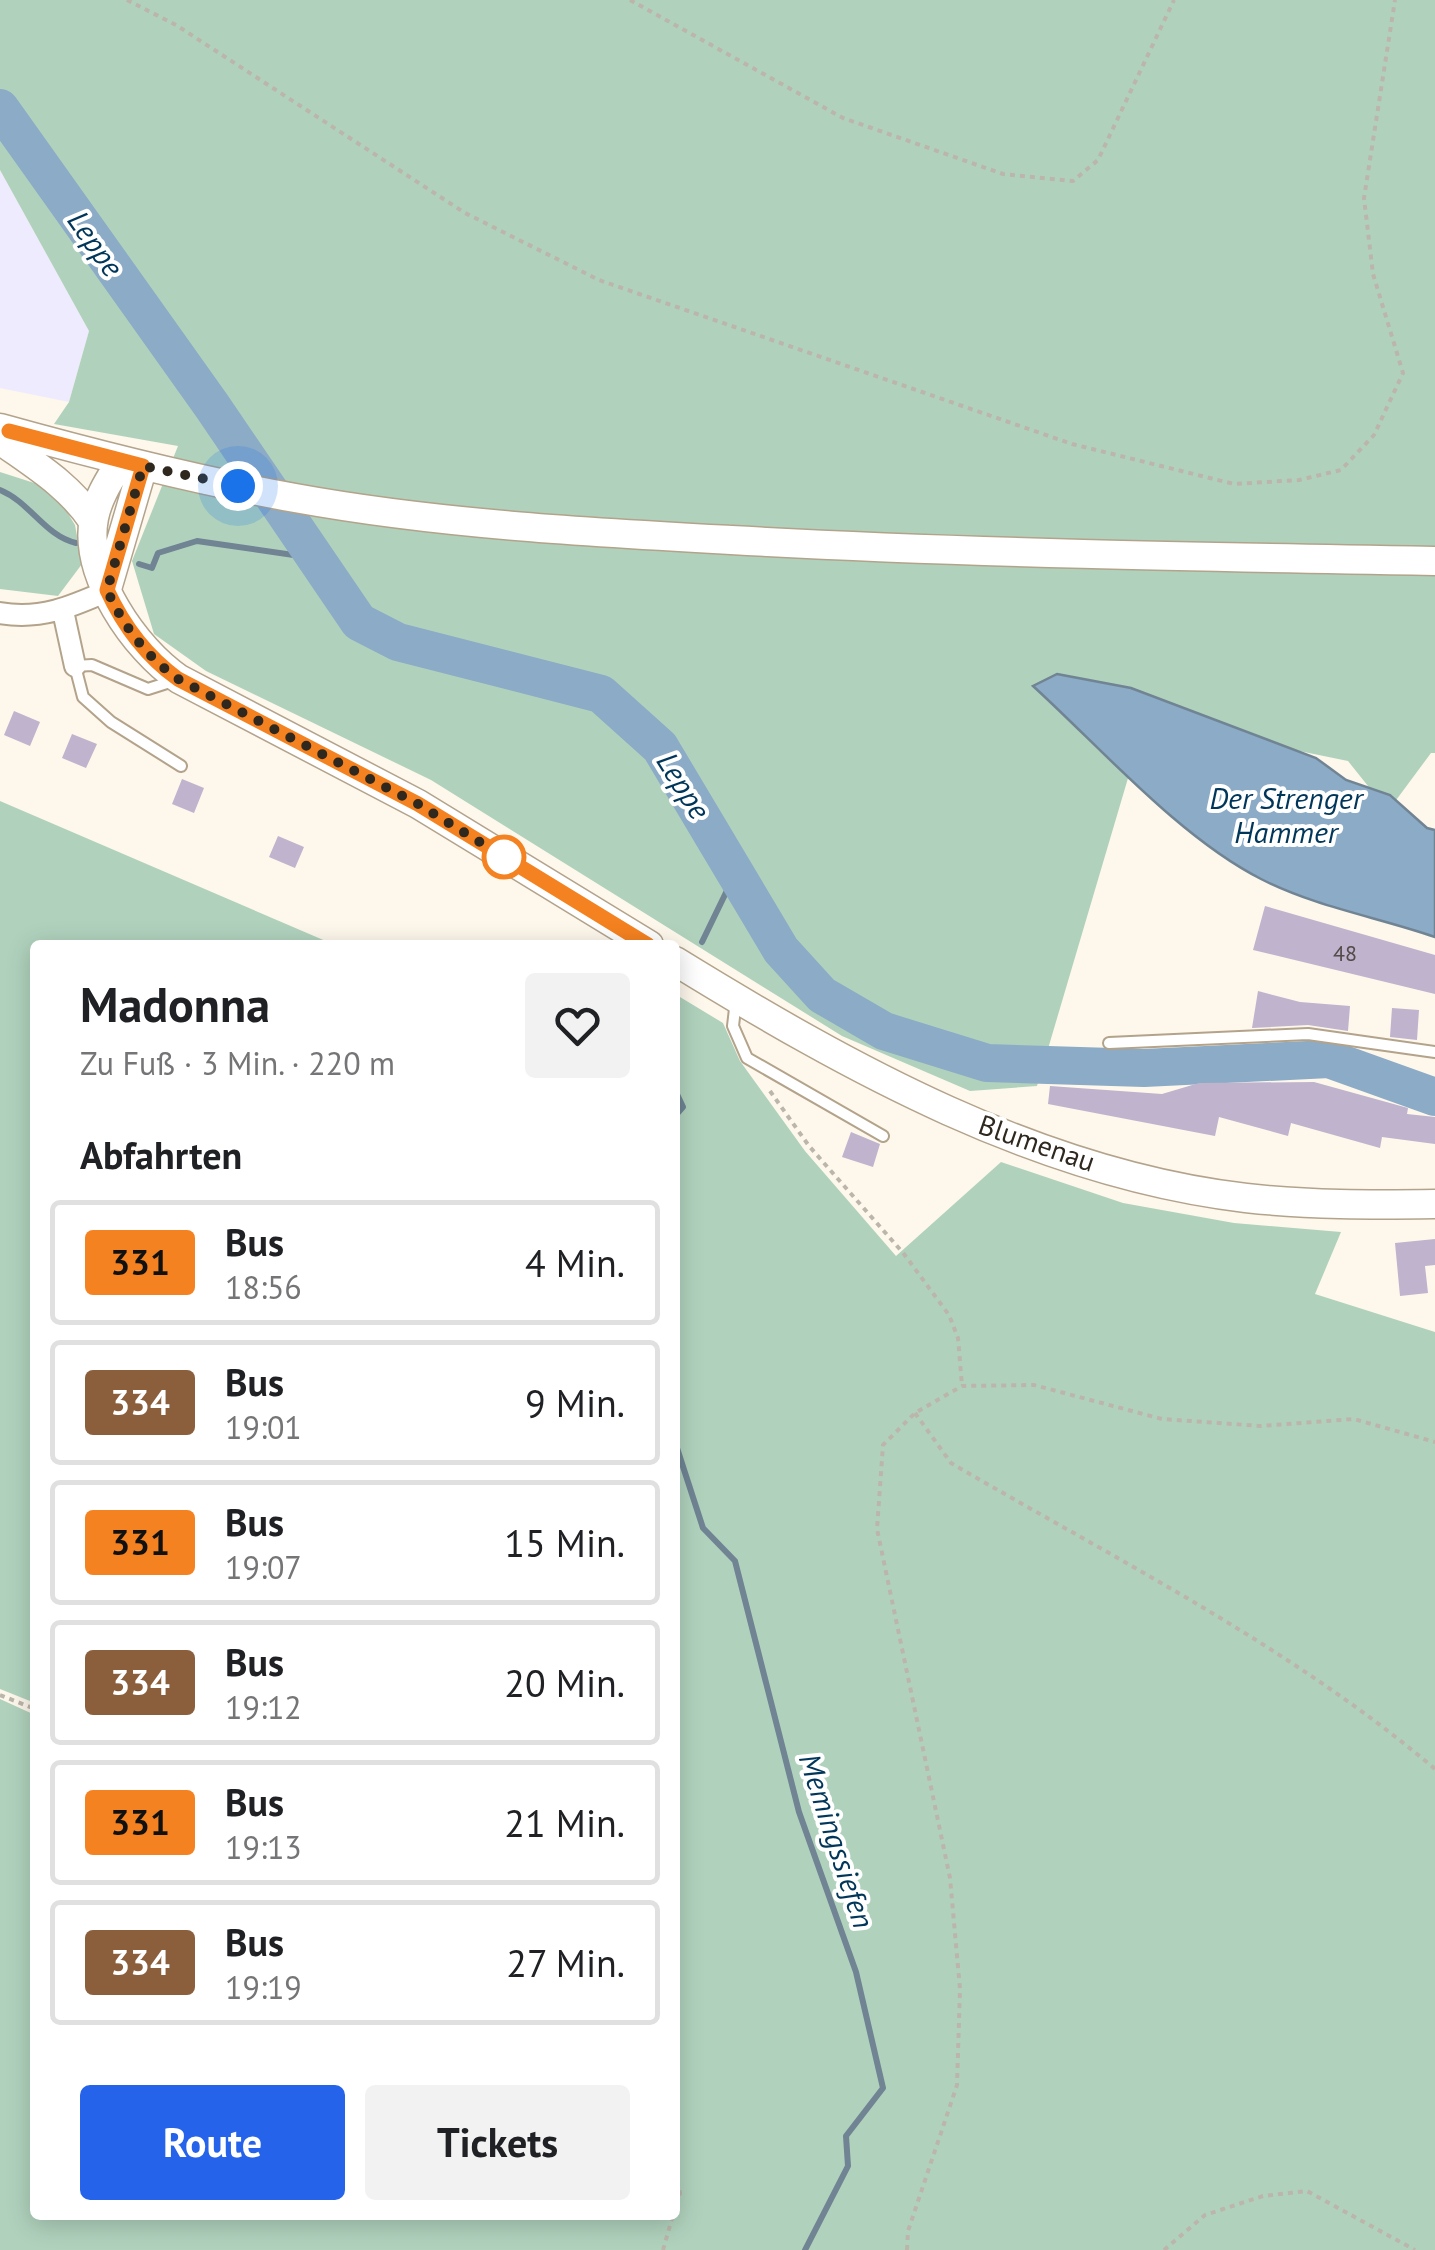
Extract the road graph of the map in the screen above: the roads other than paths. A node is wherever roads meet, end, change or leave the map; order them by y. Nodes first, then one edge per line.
1 (0, 428) edge
2 (0, 440) edge
3 (132, 464) junction
4 (93, 521) junction
5 (1435, 561) edge
6 (107, 590) junction
7 (63, 610) junction
8 (0, 612) edge
9 (75, 666) junction
10 (178, 679) junction
11 (182, 766) dead end
12 (640, 940) edge
13 (680, 964) edge
14 (736, 998) junction
15 (1109, 1043) dead end
16 (1435, 1052) edge
17 (883, 1136) dead end
18 (1435, 1204) edge

1 - 3 main road
2 - 4 main road
3 - 4 main road
3 - 5 main road
3 - 6 main road
4 - 6 main road
6 - 7 street
6 - 10 main road
7 - 8 street
7 - 9 street
9 - 10 lane
9 - 11 lane
10 - 12 main road
13 - 14 main road, Blumenau
14 - 17 lane
14 - 18 main road, Blumenau
15 - 16 lane

